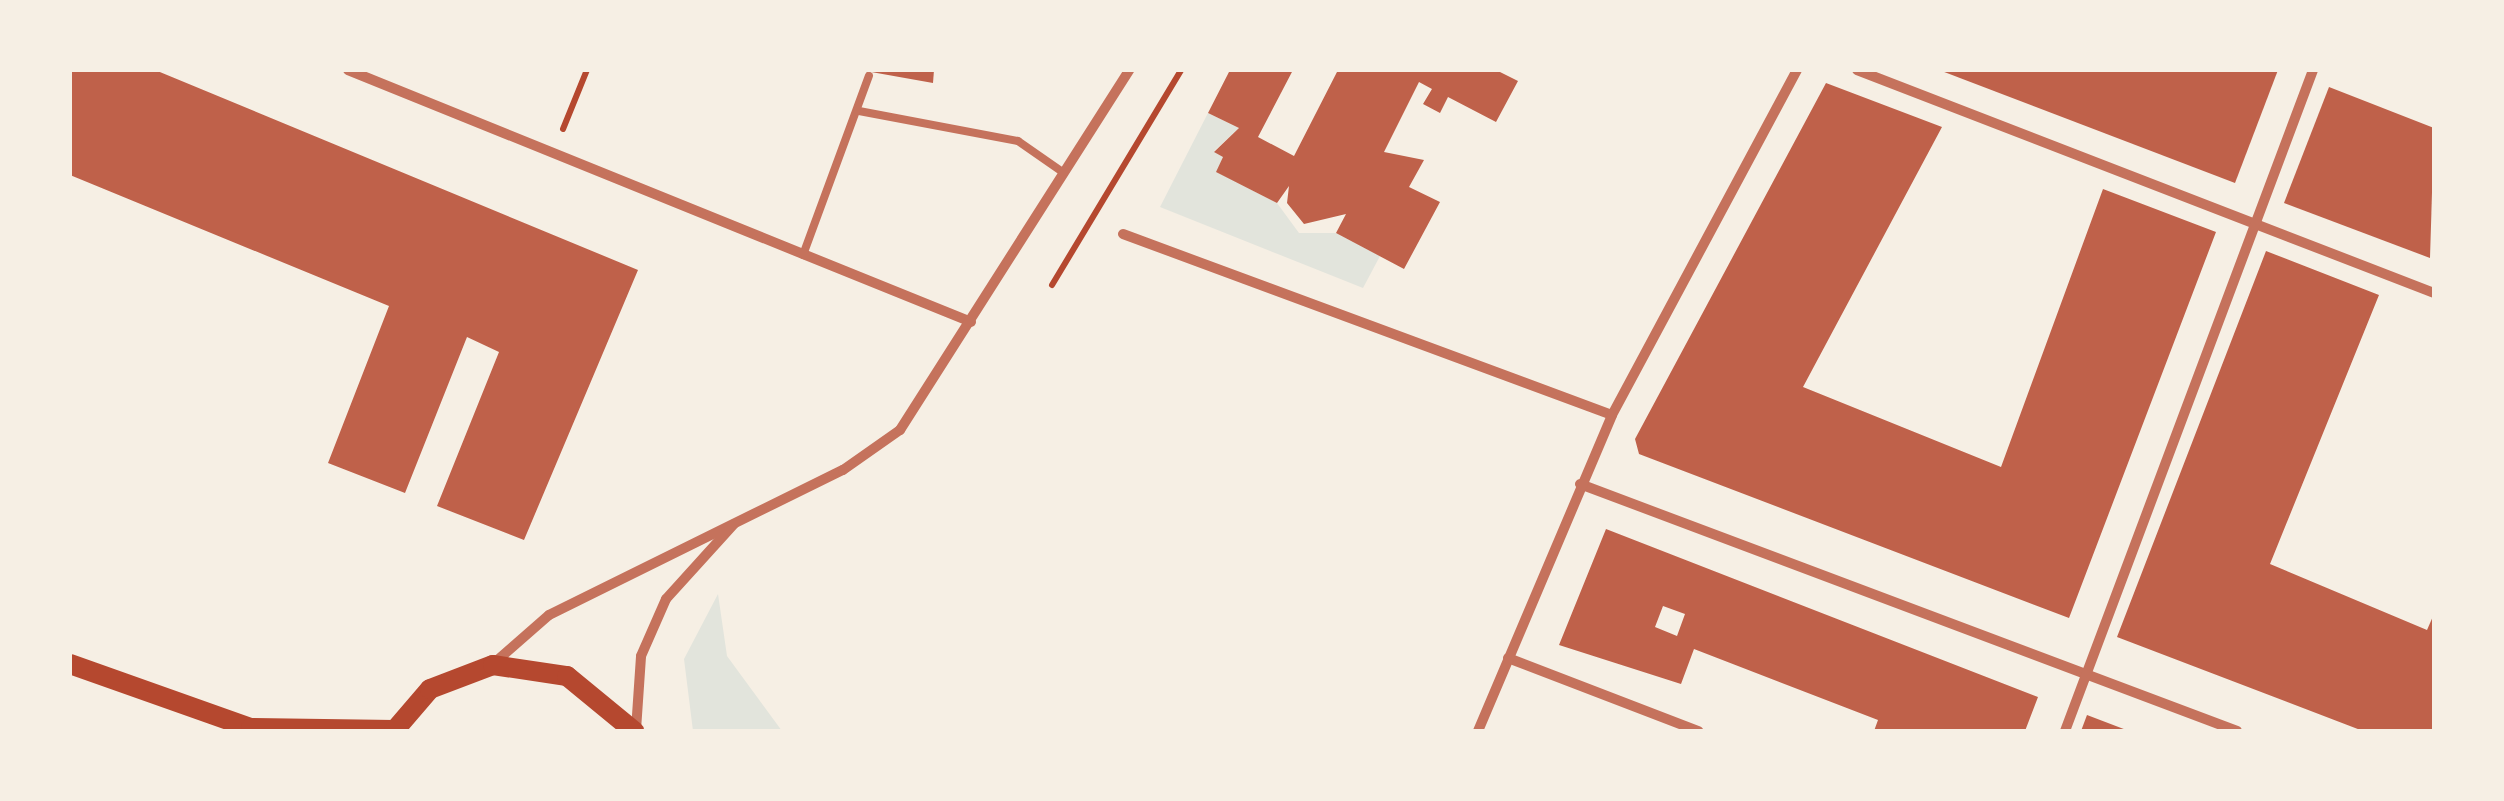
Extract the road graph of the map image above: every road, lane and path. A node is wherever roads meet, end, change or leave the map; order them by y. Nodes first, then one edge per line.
1 (348, 70) edge
2 (587, 70) edge
3 (1129, 70) edge
4 (1181, 70) edge
5 (1797, 70) edge
6 (1857, 70) edge
7 (2313, 70) edge
8 (870, 76) dead end
9 (859, 111) junction
10 (552, 155) junction
11 (1064, 173) junction
12 (2255, 225) junction
13 (1123, 234) dead end
14 (803, 255) junction
15 (1052, 285) dead end
16 (2434, 293) edge
17 (970, 322) junction
18 (1612, 415) junction
19 (1580, 484) junction
20 (740, 517) junction
21 (1508, 658) junction
22 (70, 664) edge
23 (493, 665) junction
24 (2089, 670) junction
25 (394, 730) edge
26 (635, 731) edge
27 (1478, 731) edge
28 (1698, 731) edge
29 (2065, 731) edge
30 (2237, 731) edge

1 - 10 street
2 - 10 path
3 - 11 street
4 - 15 path
5 - 18 street
6 - 12 street
7 - 12 street
8 - 9 lane
9 - 11 lane
9 - 14 lane
10 - 14 street
11 - 17 street
12 - 16 street
12 - 24 street
13 - 18 street
14 - 17 street
17 - 20 street
18 - 19 street
19 - 21 street
19 - 24 street
20 - 23 street
20 - 26 street
21 - 27 street
21 - 28 street
22 - 25 main road
23 - 25 main road
23 - 26 main road
24 - 29 street
24 - 30 street

